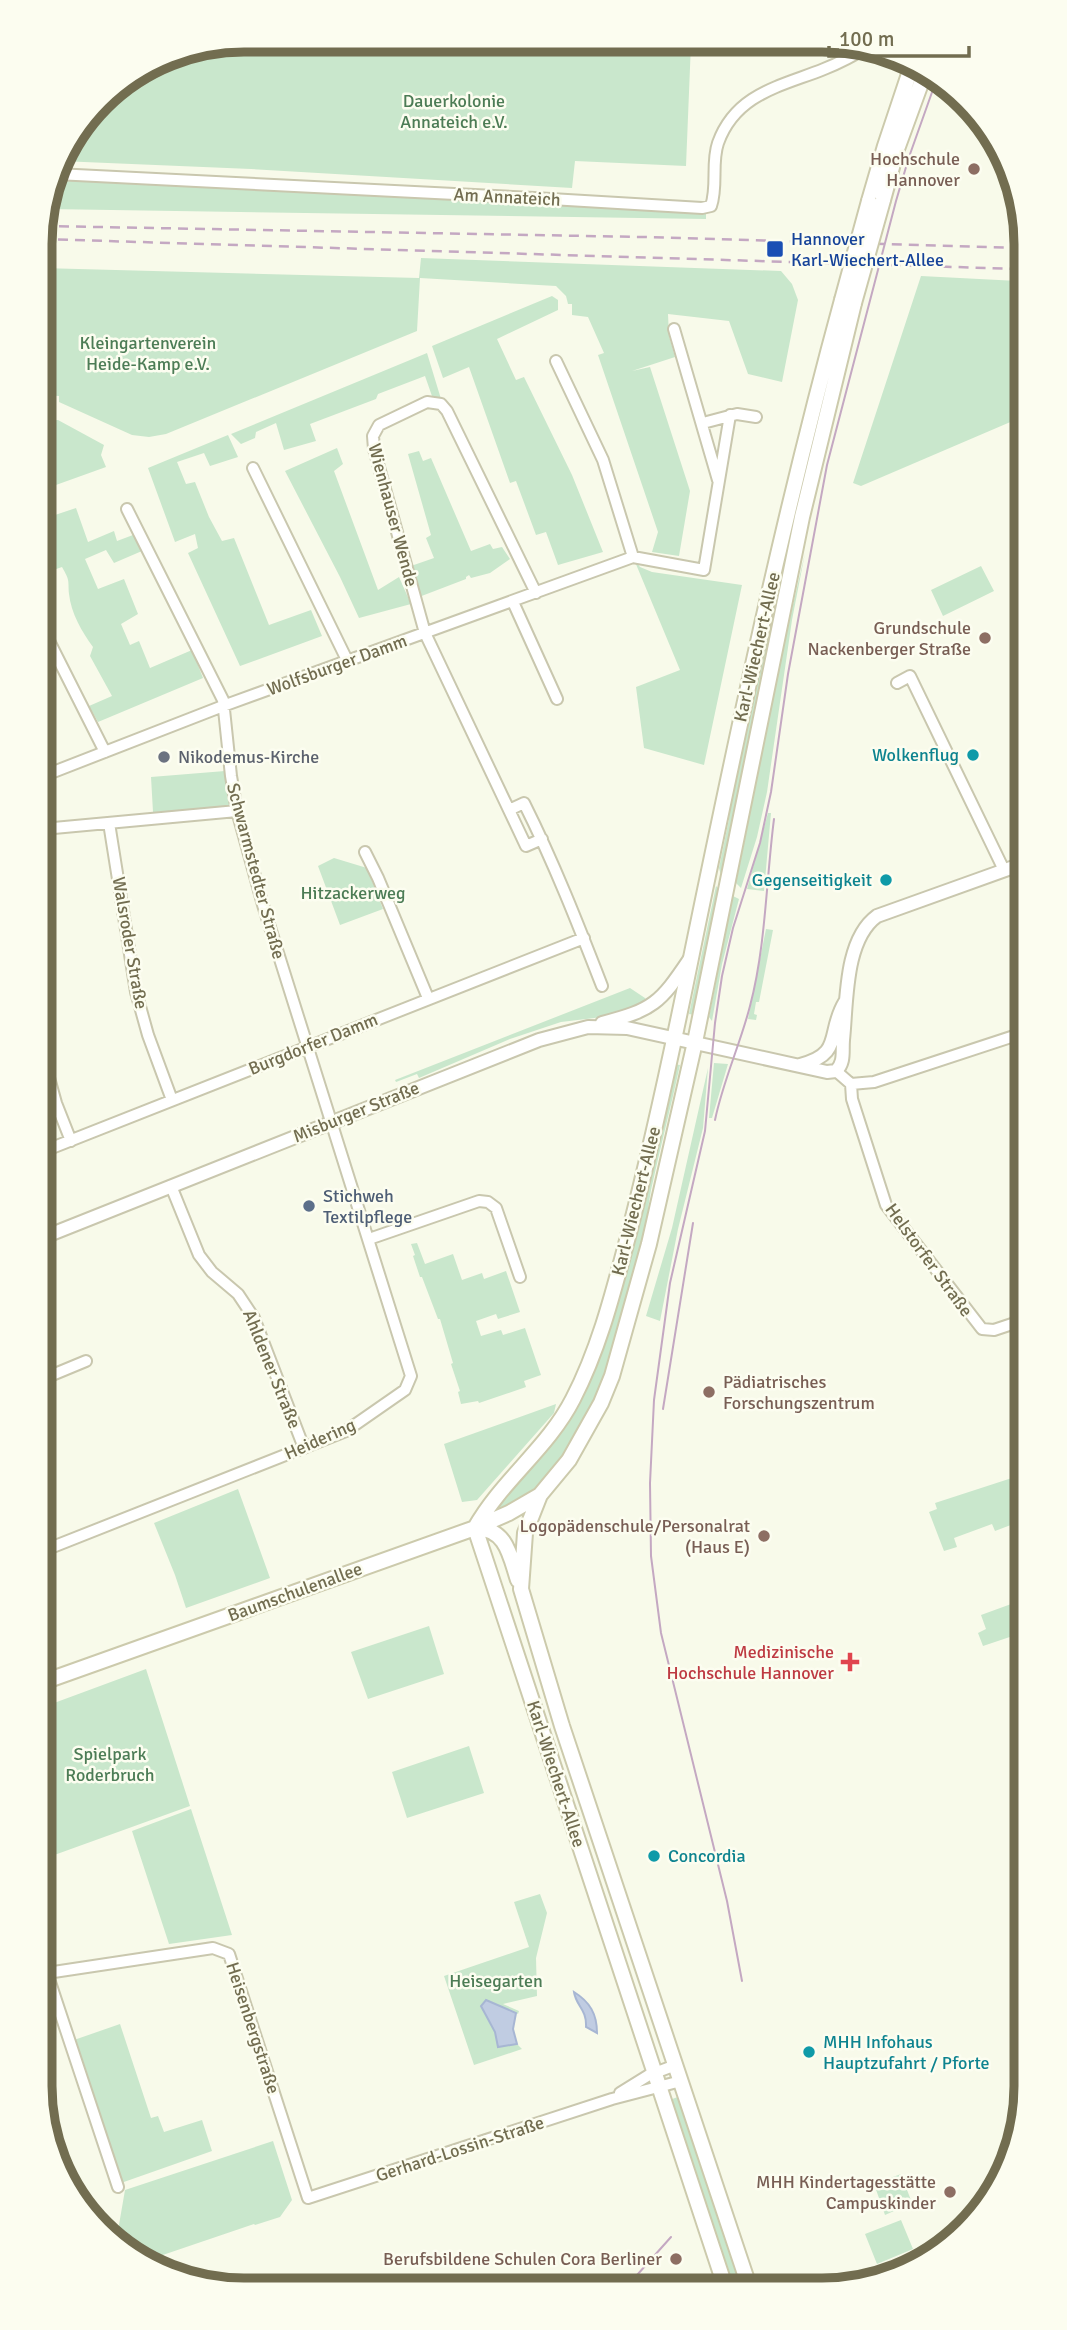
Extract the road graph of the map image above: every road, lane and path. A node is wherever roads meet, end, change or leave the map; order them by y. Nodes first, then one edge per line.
1 (852, 55) edge
2 (909, 74) edge
3 (922, 81) edge
4 (66, 174) edge
5 (876, 200) junction
6 (848, 302) junction
7 (674, 329) dead end
8 (556, 361) dead end
9 (730, 415) junction
10 (756, 417) dead end
11 (703, 423) junction
12 (253, 468) dead end
13 (719, 482) junction
14 (127, 509) dead end
15 (633, 557) junction
16 (536, 593) junction
17 (513, 602) junction
18 (425, 633) junction
19 (53, 648) edge
20 (347, 660) junction
21 (897, 683) dead end
22 (557, 699) dead end
23 (223, 706) junction
24 (105, 752) junction
25 (53, 772) edge
26 (509, 810) junction
27 (237, 811) junction
28 (109, 823) junction
29 (53, 828) edge
30 (542, 839) junction
31 (365, 852) dead end
32 (1014, 867) edge
33 (1004, 870) junction
34 (584, 938) junction
35 (691, 957) junction
36 (602, 986) dead end
37 (428, 998) junction
38 (845, 1002) junction
39 (588, 1027) junction
40 (1014, 1036) edge
41 (675, 1038) junction
42 (695, 1042) junction
43 (307, 1046) junction
44 (799, 1066) junction
45 (836, 1071) junction
46 (851, 1084) junction
47 (53, 1091) edge
48 (172, 1100) junction
49 (332, 1122) junction
50 (71, 1141) junction
51 (53, 1149) edge
52 (171, 1186) junction
53 (52, 1234) edge
54 (369, 1239) junction
55 (520, 1277) dead end
56 (1014, 1323) edge
57 (86, 1361) dead end
58 (52, 1375) edge
59 (304, 1448) junction
60 (540, 1495) junction
61 (475, 1528) junction
62 (52, 1547) edge
63 (521, 1588) junction
64 (52, 1679) edge
65 (585, 1791) junction
66 (564, 1798) junction
67 (52, 1972) edge
68 (52, 1988) edge
69 (676, 2065) junction
70 (657, 2080) junction
71 (681, 2081) junction
72 (118, 2187) dead end
73 (308, 2199) joint
74 (722, 2278) edge
75 (746, 2278) edge

1 - 4 street, Am Annateich
2 - 5 main road, Karl-Wiechert-Allee
3 - 5 main road, Karl-Wiechert-Allee
5 - 6 main road, Karl-Wiechert-Allee, bridge
6 - 35 main road, Karl-Wiechert-Allee
6 - 42 main road, Karl-Wiechert-Allee
7 - 11 street
8 - 15 street
9 - 10 street
9 - 11 street
9 - 13 street
11 - 13 street
12 - 20 street
13 - 15 street
14 - 23 street, Schwarmstedter Straße
15 - 16 street, Wolfsburger Damm
16 - 17 street, Wolfsburger Damm
16 - 18 street, Wienhauser Wende
17 - 18 street, Wolfsburger Damm
17 - 22 street
18 - 20 street, Wolfsburger Damm
18 - 26 street, Wienhauser Wende
19 - 24 street
20 - 23 street, Wolfsburger Damm
21 - 33 street
23 - 24 street, Wolfsburger Damm
23 - 27 street, Schwarmstedter Straße
24 - 25 street, Wolfsburger Damm
26 - 30 street
26 - 30 street, Wienhauser Wende
27 - 28 street
27 - 43 street, Schwarmstedter Straße
28 - 29 street
28 - 48 street, Walsroder Straße
30 - 34 street
31 - 37 street
32 - 33 street
33 - 38 street
34 - 36 street
34 - 37 street, Burgdorfer Damm
35 - 39 street
35 - 41 main road, Karl-Wiechert-Allee
37 - 43 street, Burgdorfer Damm
38 - 44 street
38 - 45 street
39 - 41 street, Misburger Straße
39 - 49 street, Misburger Straße
40 - 46 street
41 - 42 street, Misburger Straße
41 - 61 main road, Karl-Wiechert-Allee
42 - 44 street, Misburger Straße
42 - 60 main road, Karl-Wiechert-Allee
43 - 48 street, Burgdorfer Damm
43 - 49 street, Schwarmstedter Straße
44 - 45 street, Misburger Straße
45 - 46 street
46 - 56 street, Helstorfer Straße
47 - 50 street
48 - 50 street, Burgdorfer Damm
49 - 52 street, Misburger Straße
49 - 54 street, Heidering
50 - 51 street, Burgdorfer Damm
52 - 53 street, Misburger Straße
52 - 59 street, Ahldener Straße
54 - 55 street
54 - 59 street, Heidering
57 - 58 street
59 - 62 street, Heidering
60 - 61 main road, Baumschulenallee
60 - 63 main road, Karl-Wiechert-Allee
61 - 63 main road
61 - 64 main road, Baumschulenallee
61 - 66 main road, Karl-Wiechert-Allee
63 - 65 main road, Karl-Wiechert-Allee
65 - 66 main road
65 - 69 main road, Karl-Wiechert-Allee
66 - 70 main road, Karl-Wiechert-Allee
67 - 73 street, Heisenbergstraße
68 - 72 street
69 - 70 street
69 - 71 main road, Karl-Wiechert-Allee
70 - 71 street
70 - 73 street, Gerhard-Lossin-Straße
70 - 74 main road, Karl-Wiechert-Allee
71 - 75 main road, Karl-Wiechert-Allee

